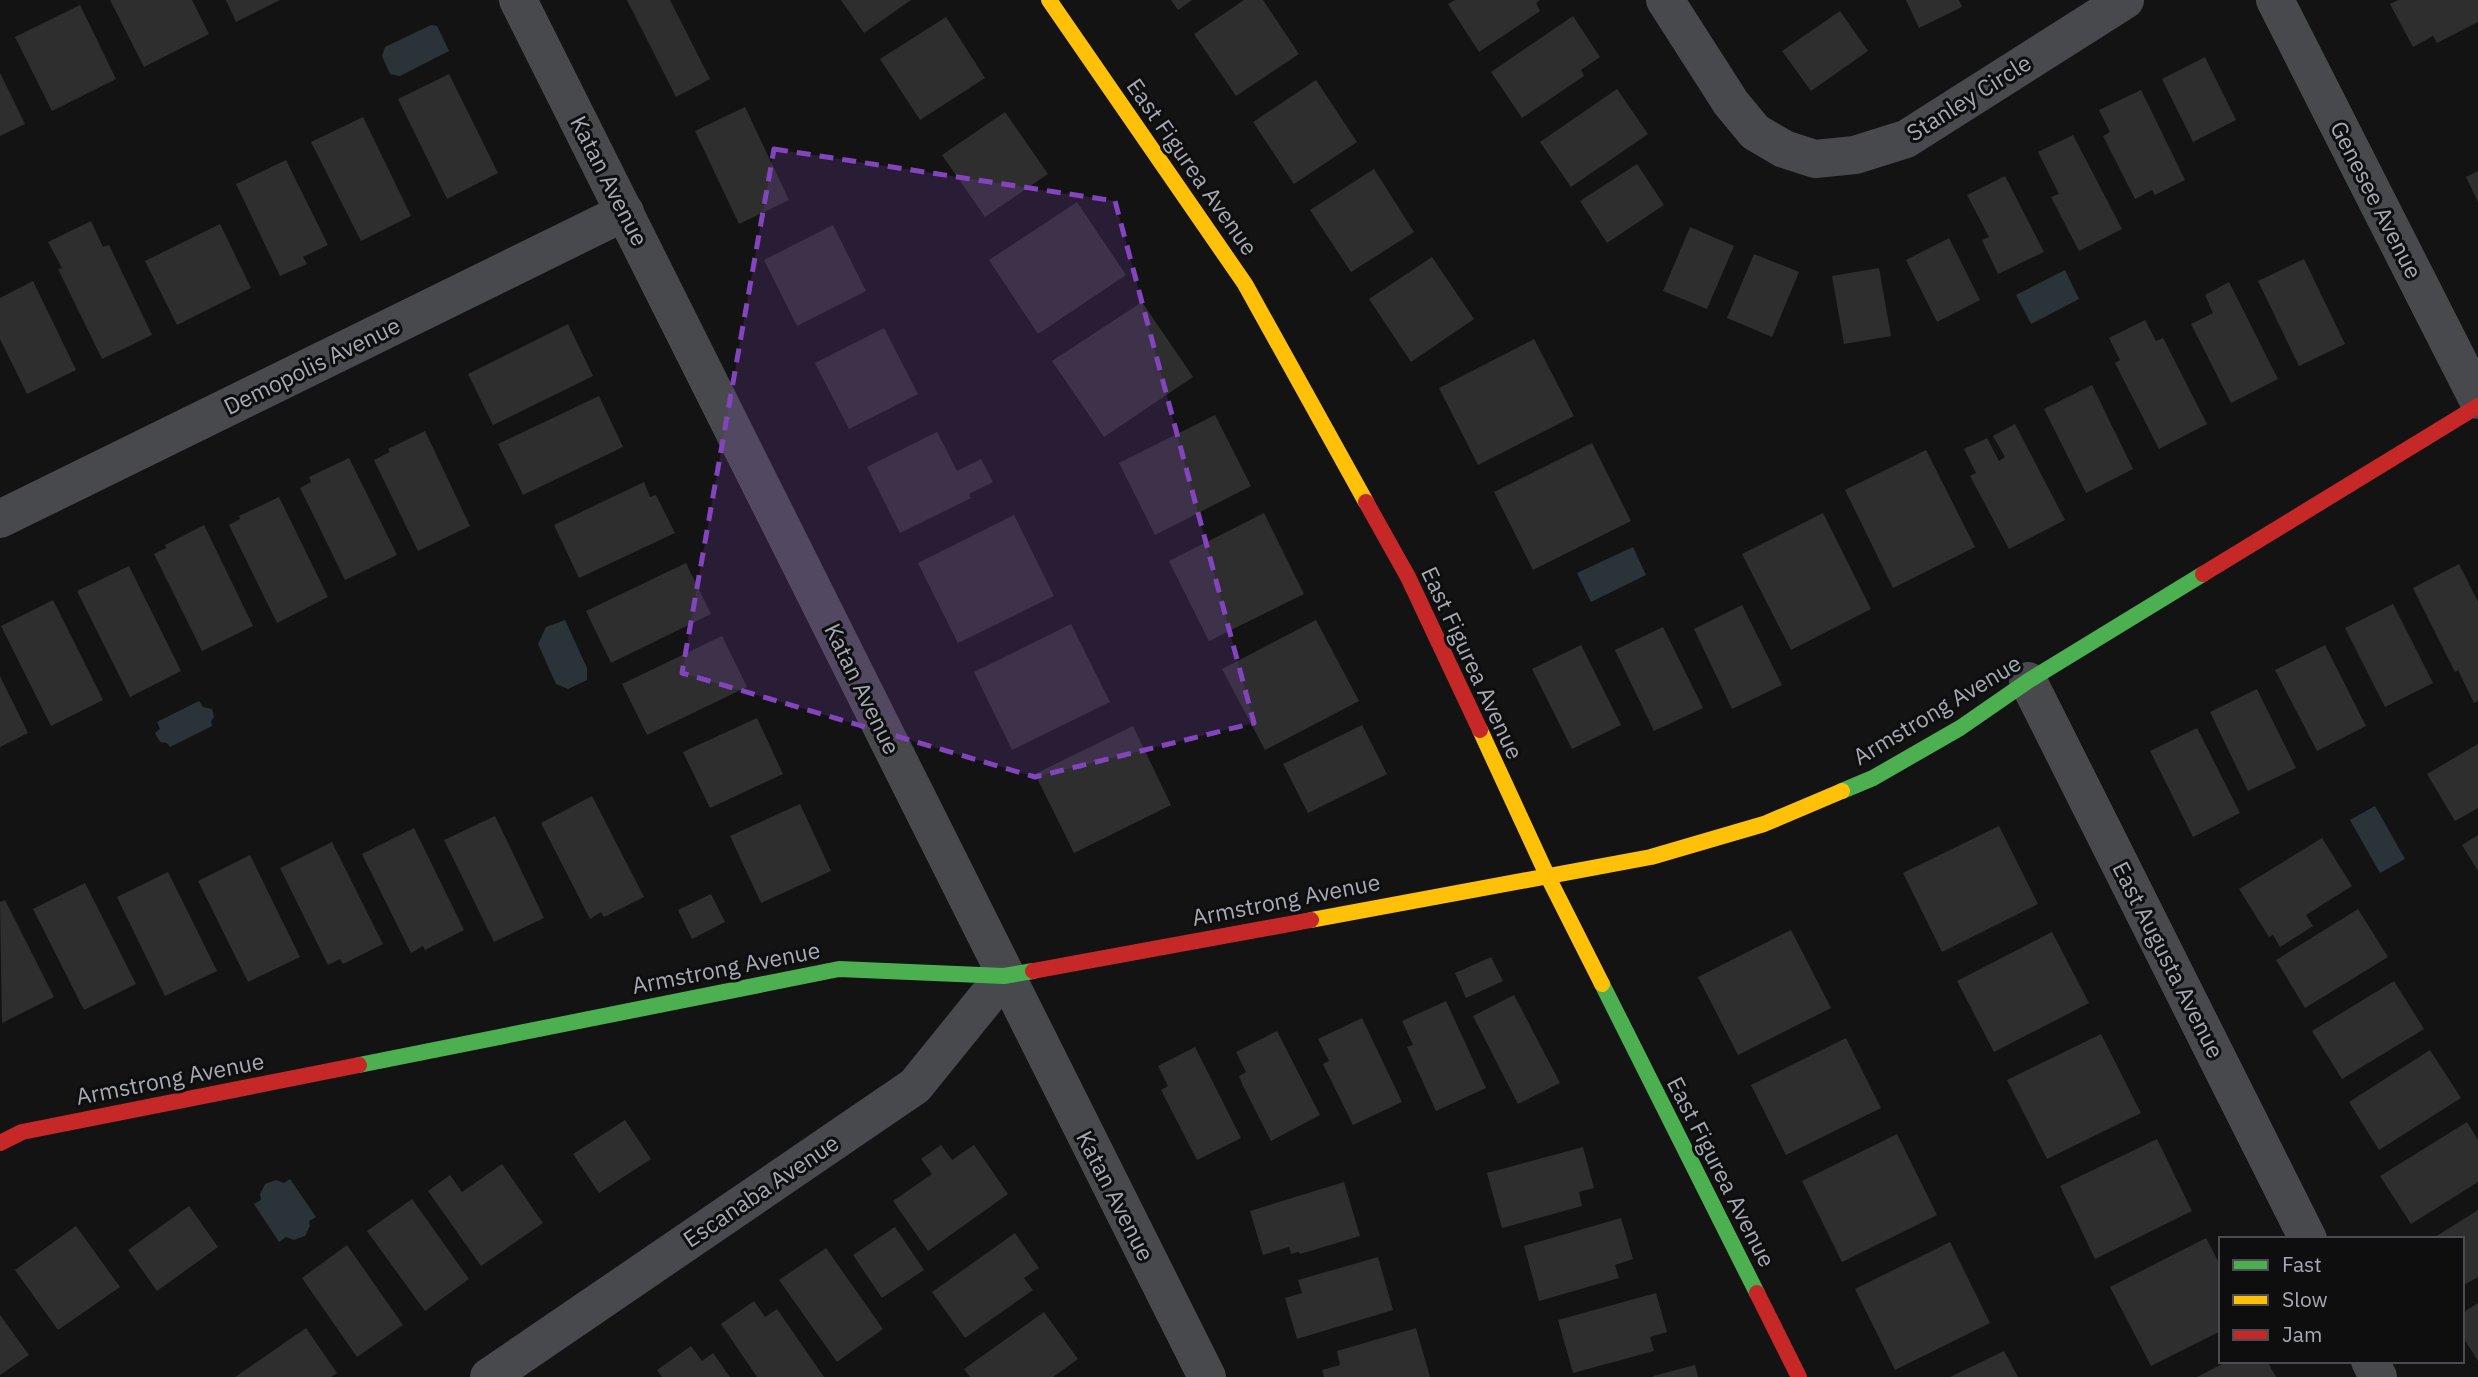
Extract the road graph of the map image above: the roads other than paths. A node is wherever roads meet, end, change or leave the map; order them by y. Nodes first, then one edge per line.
1 (518, 0) edge
2 (1049, 0) edge
3 (1665, 0) edge
4 (2125, 0) edge
5 (2275, 0) edge
6 (625, 212) junction
7 (2478, 400) edge
8 (2478, 405) edge
9 (0, 519) edge
10 (2028, 681) junction
11 (1547, 875) junction
12 (1004, 976) junction
13 (0, 1143) edge
14 (2307, 1237) edge
15 (489, 1377) edge
16 (1207, 1377) edge
17 (1799, 1377) edge

1 - 6 street, Katan Avenue
2 - 11 street, East Figurea Avenue
3 - 4 street, Stanley Circle
5 - 7 street, Genesee Avenue
6 - 9 street, Demopolis Avenue
6 - 12 street, Katan Avenue
8 - 10 street, Armstrong Avenue
10 - 11 street, Armstrong Avenue
10 - 14 street, East Augusta Avenue
11 - 12 street, Armstrong Avenue
11 - 17 street, East Figurea Avenue
12 - 13 street, Armstrong Avenue
12 - 15 street, Escanaba Avenue
12 - 16 street, Katan Avenue

